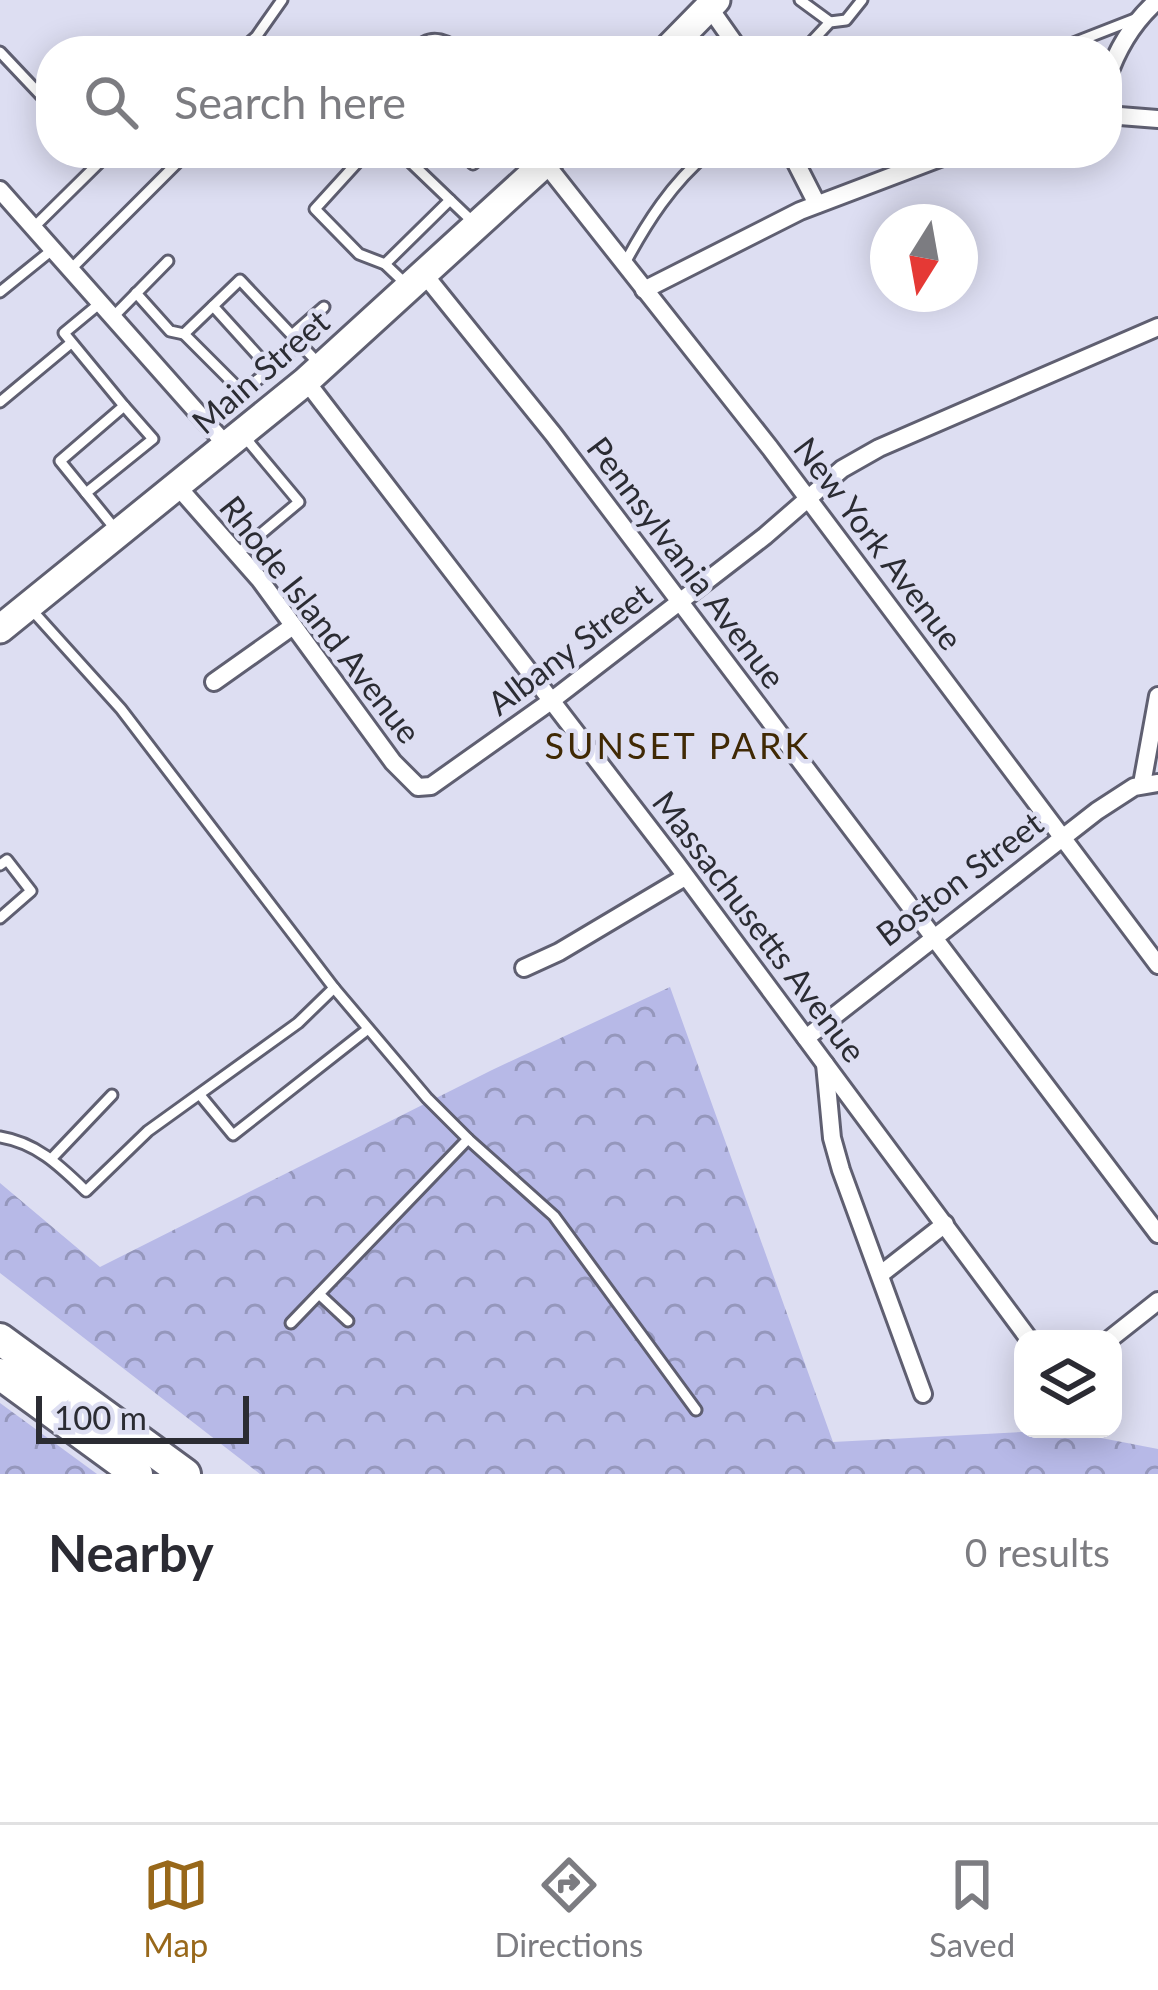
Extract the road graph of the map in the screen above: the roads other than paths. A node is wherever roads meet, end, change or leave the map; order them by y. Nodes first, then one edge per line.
1 (282, 0) edge
2 (800, 0) edge
3 (862, 0) edge
4 (1158, 0) edge
5 (713, 4) edge
6 (1140, 16) junction
7 (830, 22) junction
8 (257, 36) edge
9 (682, 36) edge
10 (731, 36) edge
11 (816, 36) edge
12 (1090, 36) edge
13 (1122, 45) edge
14 (0, 52) edge
15 (36, 90) edge
16 (1122, 116) edge
17 (1158, 119) edge
18 (90, 168) edge
19 (172, 168) edge
20 (352, 168) edge
21 (417, 168) edge
22 (534, 168) edge
23 (555, 168) edge
24 (689, 168) edge
25 (798, 168) edge
26 (914, 168) edge
27 (0, 190) edge
28 (450, 200) junction
29 (817, 205) junction
30 (476, 226) junction
31 (33, 228) junction
32 (52, 250) junction
33 (168, 261) dead end
34 (385, 264) junction
35 (624, 264) junction
36 (70, 270) junction
37 (417, 281) junction
38 (644, 290) junction
39 (0, 292) edge
40 (136, 293) junction
41 (213, 306) junction
42 (324, 307) dead end
43 (106, 311) junction
44 (1158, 327) edge
45 (184, 334) junction
46 (295, 339) junction
47 (71, 343) junction
48 (270, 369) junction
49 (314, 374) junction
50 (0, 402) edge
51 (124, 406) junction
52 (236, 441) junction
53 (179, 488) junction
54 (86, 494) junction
55 (808, 500) junction
56 (119, 534) junction
57 (237, 554) junction
58 (680, 601) junction
59 (28, 606) junction
60 (292, 626) junction
61 (0, 628) edge
62 (214, 682) dead end
63 (1158, 696) edge
64 (551, 701) junction
65 (1150, 783) edge
66 (418, 787) joint
67 (1063, 837) junction
68 (0, 866) edge
69 (686, 877) junction
70 (0, 918) edge
71 (932, 937) junction
72 (1158, 964) edge
73 (524, 968) dead end
74 (334, 988) junction
75 (368, 1029) junction
76 (806, 1038) junction
77 (825, 1064) junction
78 (112, 1095) dead end
79 (200, 1095) junction
80 (0, 1137) edge
81 (468, 1139) junction
82 (52, 1158) junction
83 (945, 1225) junction
84 (1158, 1234) edge
85 (881, 1274) junction
86 (319, 1294) junction
87 (1158, 1301) edge
88 (348, 1322) dead end
89 (291, 1323) dead end
90 (1022, 1330) edge
91 (1121, 1330) edge
92 (0, 1339) edge
93 (0, 1374) edge
94 (922, 1394) dead end
95 (696, 1410) dead end
96 (137, 1474) edge
97 (185, 1474) edge

1 - 8 lane
2 - 7 lane
3 - 7 lane
4 - 6 street
5 - 9 main road
5 - 10 street
6 - 12 lane
6 - 13 street
7 - 11 lane
14 - 15 lane
16 - 17 street
18 - 31 lane
19 - 36 lane
20 - 34 lane
21 - 28 lane
22 - 30 main road, Main Street
23 - 35 street, New York Avenue
24 - 35 lane
25 - 29 street
26 - 29 street
27 - 31 street
28 - 30 lane
28 - 34 lane
29 - 38 street
30 - 37 main road, Main Street
31 - 32 street
32 - 36 street
32 - 39 lane
33 - 40 lane
34 - 37 lane
35 - 38 street, New York Avenue
36 - 43 street
37 - 49 main road, Main Street
37 - 58 street, Pennsylvania Avenue
38 - 55 street, New York Avenue
40 - 43 lane
40 - 45 lane
41 - 45 lane
41 - 46 lane
41 - 48 lane
42 - 46 lane
43 - 47 lane
43 - 52 street
44 - 55 street, Albany Street
45 - 48 lane
46 - 48 lane
46 - 49 lane
47 - 50 lane
47 - 51 lane
49 - 52 main road, Main Street
49 - 64 street, Massachusetts Avenue
51 - 54 lane
51 - 54 lane
52 - 53 main road, Main Street
52 - 57 lane
53 - 56 main road, Main Street
53 - 57 street, Rhode Island Avenue
54 - 56 lane
55 - 58 street, Albany Street
55 - 67 street, New York Avenue
56 - 59 main road, Main Street
57 - 60 street, Rhode Island Avenue
58 - 64 street, Albany Street
58 - 71 street, Pennsylvania Avenue
59 - 61 main road, Main Street
59 - 74 lane
60 - 62 street
60 - 66 street, Rhode Island Avenue
63 - 65 street
64 - 66 street, Albany Street
64 - 69 street, Massachusetts Avenue
65 - 67 street, Boston Street
67 - 71 street, Boston Street
67 - 72 street, New York Avenue
68 - 70 lane
69 - 73 street
69 - 76 street, Massachusetts Avenue
71 - 76 street, Boston Street
71 - 84 street, Pennsylvania Avenue
74 - 75 lane
74 - 79 lane
75 - 79 lane
75 - 81 lane
76 - 77 street, Massachusetts Avenue
77 - 83 street, Massachusetts Avenue
77 - 85 street
78 - 82 lane
79 - 82 lane
80 - 82 lane
81 - 86 lane
81 - 95 lane
83 - 85 street
83 - 90 street, Massachusetts Avenue
85 - 94 street
86 - 88 lane
86 - 89 lane
87 - 91 street
92 - 97 highway
93 - 96 highway

